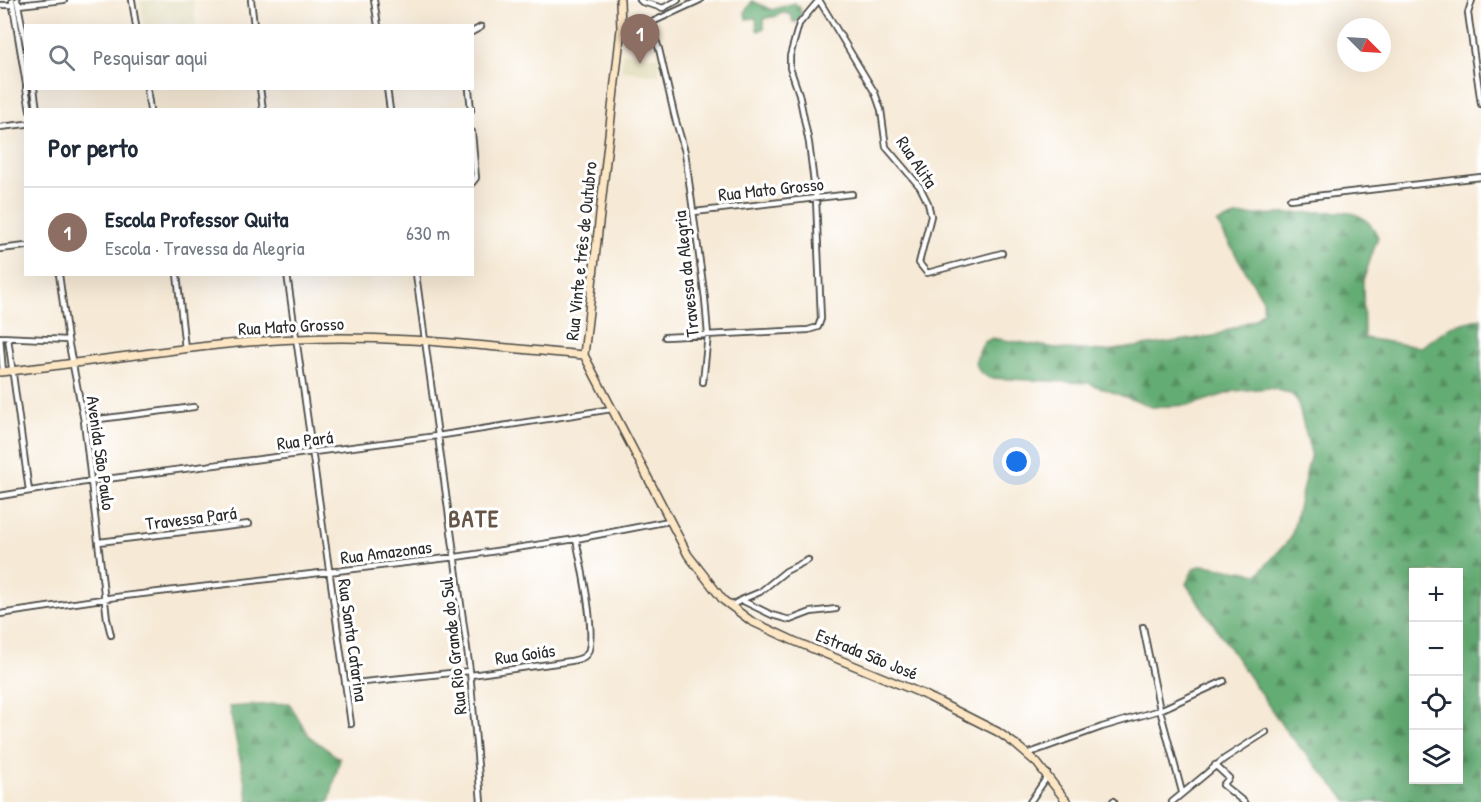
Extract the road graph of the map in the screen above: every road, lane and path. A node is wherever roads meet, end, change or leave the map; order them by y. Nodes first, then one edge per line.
1 (64, 0) edge
2 (132, 0) edge
3 (251, 0) edge
4 (374, 0) edge
5 (620, 0) edge
6 (640, 0) edge
7 (678, 0) edge
8 (700, 0) edge
9 (819, 0) edge
10 (1472, 0) edge
11 (15, 3) edge
12 (0, 5) edge
13 (650, 23) junction
14 (136, 24) edge
15 (254, 24) edge
16 (378, 24) edge
17 (482, 27) dead end
18 (621, 29) junction
19 (474, 31) edge
20 (24, 37) edge
21 (1478, 59) edge
22 (24, 69) edge
23 (26, 90) edge
24 (34, 90) edge
25 (147, 90) edge
26 (260, 90) edge
27 (387, 90) edge
28 (469, 90) dead end
29 (1481, 104) edge
30 (30, 108) edge
31 (37, 108) edge
32 (150, 108) edge
33 (263, 108) edge
34 (390, 108) edge
35 (471, 108) edge
36 (24, 124) edge
37 (0, 127) edge
38 (474, 152) edge
39 (1481, 177) edge
40 (474, 180) edge
41 (852, 194) dead end
42 (816, 199) junction
43 (1290, 199) dead end
44 (694, 212) junction
45 (24, 246) edge
46 (0, 249) edge
47 (1002, 253) dead end
48 (59, 276) edge
49 (177, 276) edge
50 (287, 276) edge
51 (416, 276) edge
52 (708, 335) junction
53 (0, 337) edge
54 (665, 337) dead end
55 (8, 338) junction
56 (297, 339) junction
57 (68, 340) junction
58 (426, 341) junction
59 (185, 349) junction
60 (584, 355) junction
61 (74, 363) junction
62 (12, 370) junction
63 (2, 372) edge
64 (703, 382) dead end
65 (194, 407) dead end
66 (613, 409) junction
67 (84, 421) junction
68 (437, 436) junction
69 (314, 452) junction
70 (91, 481) junction
71 (29, 490) junction
72 (0, 496) edge
73 (669, 521) junction
74 (249, 524) dead end
75 (576, 539) junction
76 (99, 542) junction
77 (456, 557) junction
78 (808, 560) dead end
79 (330, 573) junction
80 (105, 599) junction
81 (741, 600) junction
82 (731, 606) junction
83 (836, 609) dead end
84 (0, 614) edge
85 (1143, 627) dead end
86 (111, 636) dead end
87 (470, 673) junction
88 (1224, 681) dead end
89 (345, 684) junction
90 (1160, 710) junction
91 (351, 724) dead end
92 (1266, 732) dead end
93 (1027, 754) junction
94 (1215, 765) junction
95 (1047, 773) junction
96 (1182, 792) junction
97 (481, 802) edge
98 (1030, 802) edge
99 (1067, 802) edge
100 (1172, 802) edge
101 (1244, 802) edge

1 - 11 street
2 - 14 street
3 - 15 street
4 - 16 street
5 - 18 street, Rua Vinte e três de Outubro
6 - 7 street
8 - 13 street
9 - 42 street
9 - 47 street, Rua Alita
10 - 21 street
11 - 12 street
11 - 20 street
11 - 22 street
13 - 18 street
13 - 44 street, Travessa da Alegria
17 - 19 street
18 - 60 street, Rua Vinte e três de Outubro
21 - 29 street
23 - 30 street
24 - 31 street
25 - 32 street
26 - 33 street
27 - 34 street
28 - 35 street
36 - 37 street
38 - 40 street
39 - 43 street
41 - 42 street, Rua Mato Grosso
42 - 44 street, Rua Mato Grosso
42 - 52 street
44 - 52 street, Travessa da Alegria
45 - 46 street
48 - 57 street, Avenida São Paulo
49 - 59 street
50 - 56 street, Rua Santa Catarina
51 - 58 street, Rua Rio Grande do Sul
52 - 54 street
52 - 64 street, Travessa da Alegria
53 - 55 street
53 - 63 street
55 - 57 street
55 - 62 street
56 - 58 street, Rua Mato Grosso
56 - 59 street, Rua Mato Grosso
56 - 69 street, Rua Santa Catarina
57 - 61 street, Avenida São Paulo
58 - 60 street, Rua Mato Grosso
58 - 68 street, Rua Rio Grande do Sul
59 - 61 street, Rua Mato Grosso
60 - 66 street, Rua Vinte e três de Outubro
61 - 62 street, Rua Mato Grosso
61 - 67 street, Avenida São Paulo
62 - 63 street, Rua Mato Grosso
62 - 71 street
65 - 67 street
66 - 68 street, Rua Pará
66 - 73 street, Rua Vinte e três de Outubro
67 - 70 street, Avenida São Paulo
68 - 69 street, Rua Pará
68 - 77 street, Rua Rio Grande do Sul
69 - 70 street, Rua Pará
69 - 79 street, Rua Santa Catarina
70 - 71 street, Rua Pará
70 - 76 street, Avenida São Paulo
71 - 72 street, Rua Pará
73 - 75 street, Rua Amazonas
73 - 82 street, Estrada São José
74 - 76 street, Travessa Pará
75 - 77 street, Rua Amazonas
75 - 87 street, Rua Goiás
76 - 80 street, Avenida São Paulo
77 - 79 street, Rua Amazonas
77 - 87 street, Rua Rio Grande do Sul
78 - 81 street
79 - 80 street, Rua Amazonas
79 - 89 street, Rua Santa Catarina
80 - 84 street, Rua Amazonas
80 - 86 street, Avenida São Paulo
81 - 82 street
81 - 83 street
82 - 93 street, Estrada São José
85 - 90 street
87 - 89 street, Rua Goiás
87 - 97 street, Rua Rio Grande do Sul
88 - 90 street
89 - 91 street, Rua Santa Catarina
90 - 93 street
90 - 96 street
92 - 94 street
93 - 95 street, Estrada São José
94 - 96 street
94 - 101 street
95 - 98 street
95 - 99 street, Estrada São José
96 - 100 street

